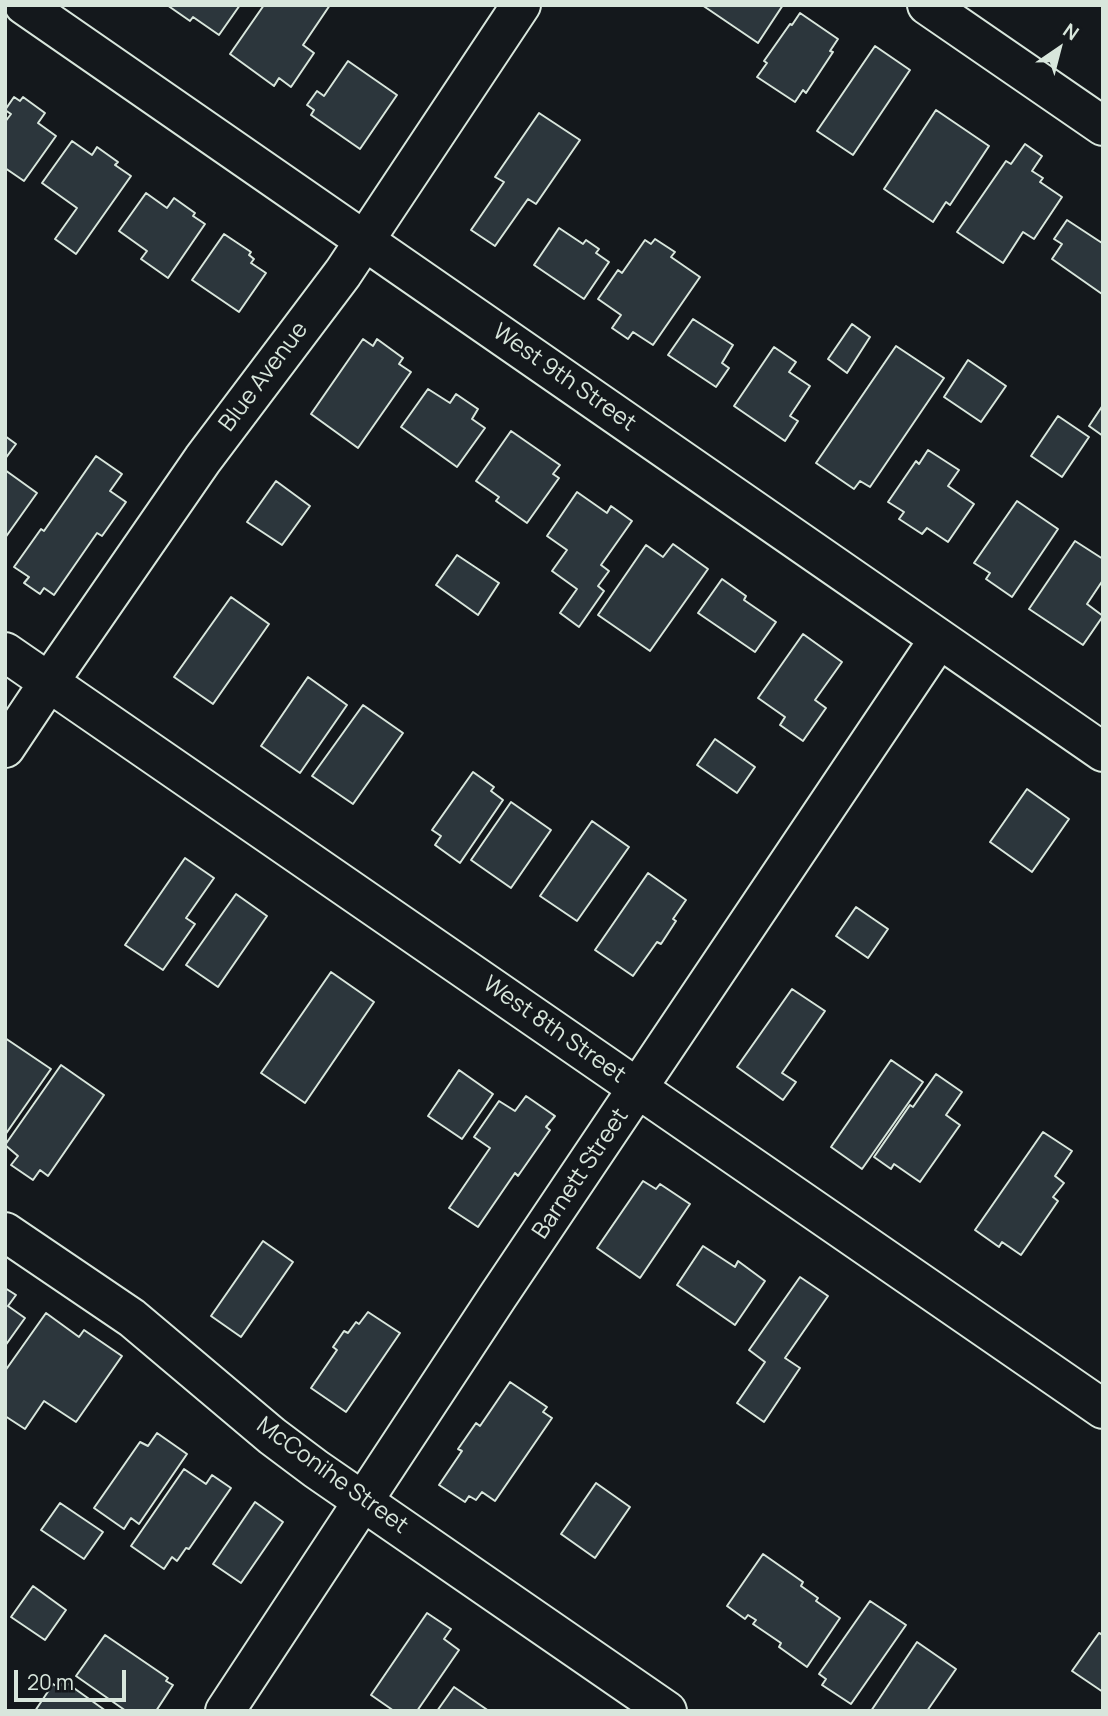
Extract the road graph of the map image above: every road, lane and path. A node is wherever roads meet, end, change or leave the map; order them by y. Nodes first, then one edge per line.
1 (24, 5) edge
2 (521, 5) edge
3 (927, 5) edge
4 (1103, 127) edge
5 (364, 239) junction
6 (939, 639) junction
7 (5, 652) edge
8 (49, 682) junction
9 (5, 748) edge
10 (1103, 752) edge
11 (639, 1088) junction
12 (5, 1232) edge
13 (1103, 1409) edge
14 (365, 1500) junction
15 (225, 1711) edge
16 (667, 1711) edge

1 - 5 street, West 9th Street
2 - 5 street, Blue Avenue
3 - 4 street
5 - 6 street, West 9th Street
5 - 8 street, Blue Avenue
6 - 10 street, West 9th Street
6 - 11 street, Barnett Street
7 - 8 street, West 8th Street
8 - 9 street, Blue Avenue
8 - 11 street, West 8th Street
11 - 13 street, West 8th Street
11 - 14 street, Barnett Street
12 - 14 street, McConihe Street
14 - 15 street, Barnett Street
14 - 16 street, McConihe Street

